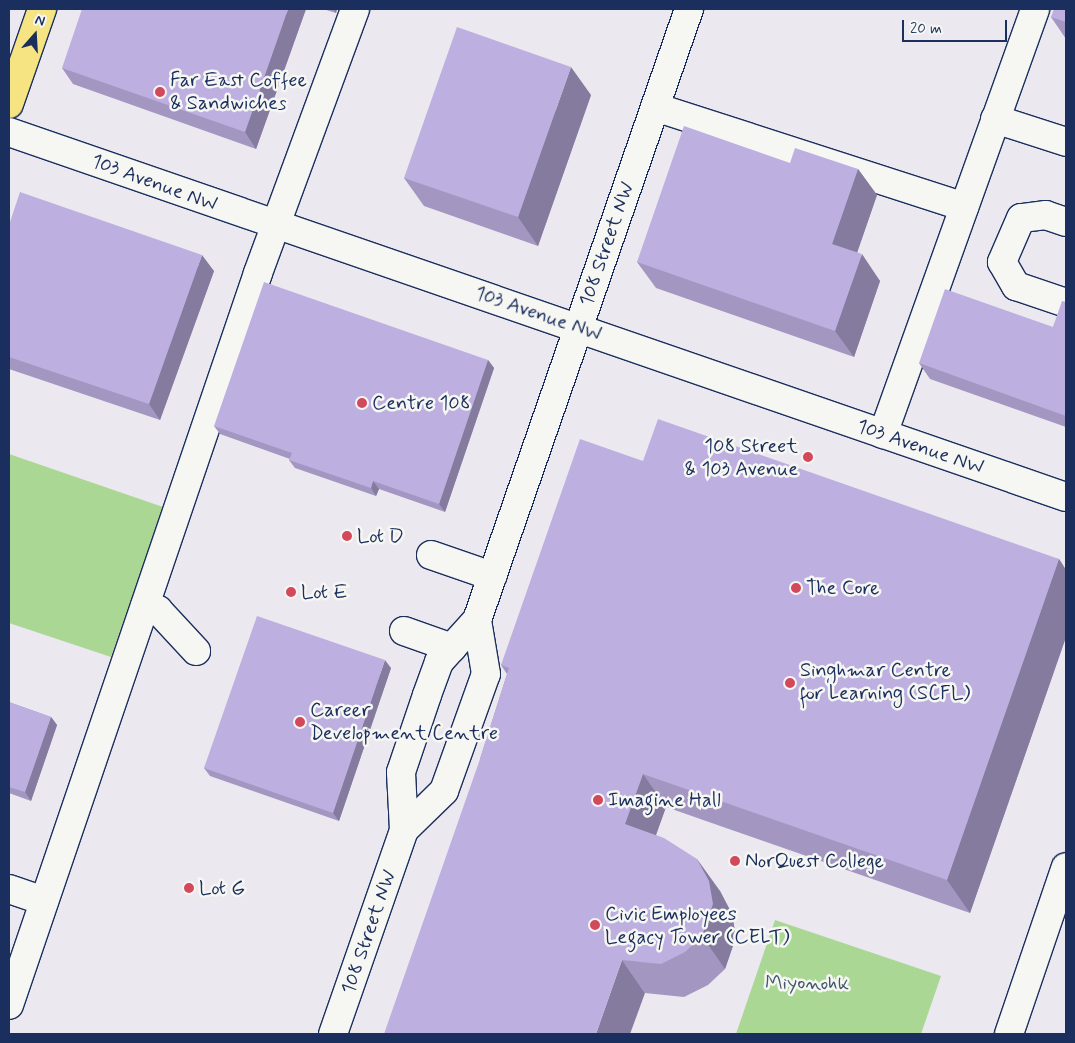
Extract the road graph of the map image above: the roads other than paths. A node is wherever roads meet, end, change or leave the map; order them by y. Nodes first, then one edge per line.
1 (42, 9) edge
2 (355, 9) edge
3 (689, 9) edge
4 (1035, 9) edge
5 (9, 104) edge
6 (655, 107) junction
7 (995, 119) junction
8 (9, 132) edge
9 (1066, 142) edge
10 (964, 207) junction
11 (1066, 222) edge
12 (276, 227) junction
13 (1066, 302) edge
14 (579, 327) junction
15 (883, 434) junction
16 (1066, 498) edge
17 (431, 555) dead end
18 (492, 576) junction
19 (145, 606) junction
20 (477, 620) junction
21 (404, 631) dead end
22 (452, 648) junction
23 (196, 651) dead end
24 (404, 830) junction
25 (1066, 867) edge
26 (9, 889) edge
27 (43, 916) junction
28 (14, 1002) edge
29 (334, 1034) edge
30 (1009, 1034) edge

1 - 5 main road
2 - 12 street
3 - 6 street, 108 Street NW
4 - 7 street
6 - 10 street
6 - 14 street, 108 Street NW
7 - 9 street
7 - 10 street
8 - 12 street, 103 Avenue NW
10 - 15 street
11 - 13 street
12 - 14 street, 103 Avenue NW
12 - 19 street
14 - 15 street, 103 Avenue NW
14 - 18 street, 108 Street NW
15 - 16 street, 103 Avenue NW
17 - 18 street
18 - 20 street, 108 Street NW
19 - 23 street
19 - 27 street
20 - 22 street, 108 Street NW
20 - 24 street, 108 Street NW
21 - 22 street
22 - 24 street, 108 Street NW
24 - 29 street, 108 Street NW
25 - 30 street
26 - 27 street
27 - 28 street

